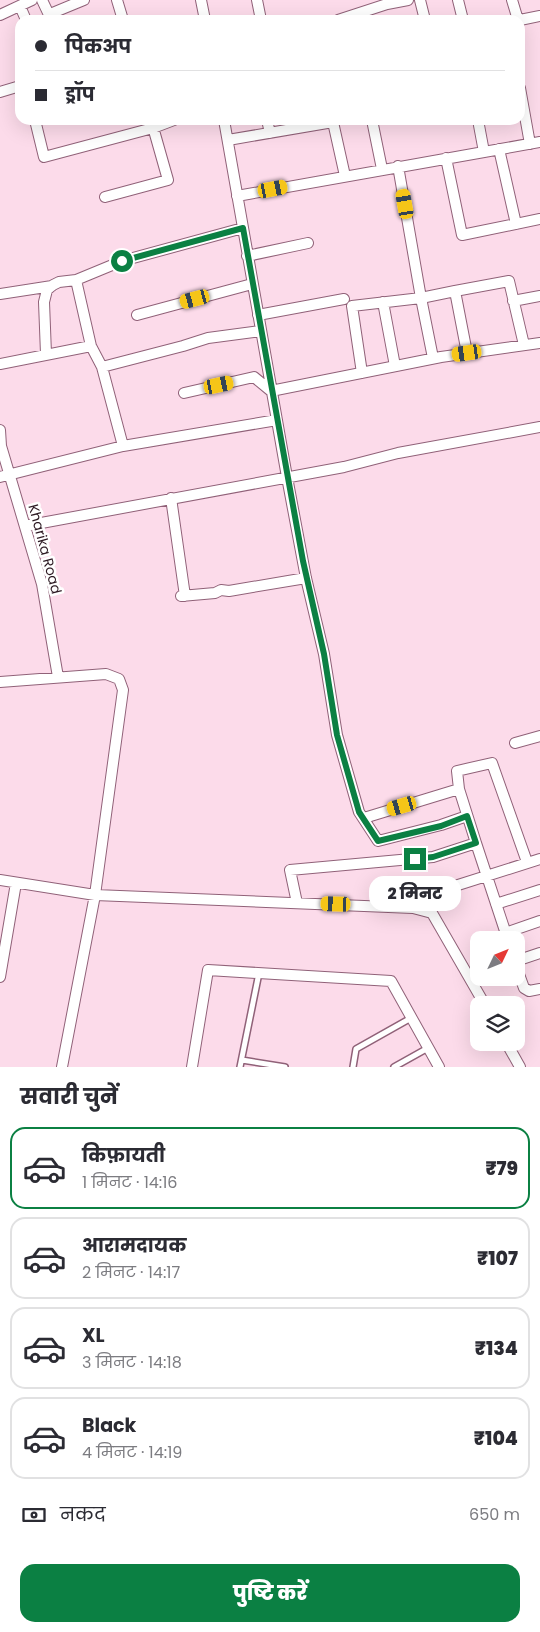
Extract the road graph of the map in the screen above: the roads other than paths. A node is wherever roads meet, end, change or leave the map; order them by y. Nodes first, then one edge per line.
1 (32, 0) edge
2 (42, 0) edge
3 (84, 0) edge
4 (117, 0) edge
5 (201, 0) edge
6 (257, 0) edge
7 (408, 0) edge
8 (420, 0) edge
9 (458, 0) edge
10 (512, 0) edge
11 (20, 6) junction
12 (0, 15) edge
13 (24, 15) edge
14 (50, 15) edge
15 (55, 15) edge
16 (122, 15) edge
17 (205, 15) edge
18 (260, 15) edge
19 (353, 15) edge
20 (424, 15) edge
21 (462, 15) edge
22 (517, 15) edge
23 (540, 16) edge
24 (525, 19) edge
25 (15, 88) edge
26 (0, 92) edge
27 (525, 106) edge
28 (36, 125) edge
29 (149, 125) edge
30 (152, 125) edge
31 (225, 125) edge
32 (268, 125) edge
33 (316, 125) edge
34 (334, 125) edge
35 (373, 125) edge
36 (479, 125) edge
37 (270, 133) junction
38 (228, 140) junction
39 (535, 143) edge
40 (499, 149) junction
41 (484, 152) junction
42 (446, 158) junction
43 (398, 166) junction
44 (382, 169) junction
45 (345, 176) junction
46 (237, 196) junction
47 (105, 197) dead end
48 (540, 219) edge
49 (516, 224) junction
50 (243, 228) junction
51 (308, 244) dead end
52 (248, 256) junction
53 (76, 280) junction
54 (252, 284) junction
55 (53, 285) junction
56 (455, 291) junction
57 (0, 294) edge
58 (540, 296) edge
59 (421, 298) junction
60 (344, 299) dead end
61 (513, 301) junction
62 (383, 302) junction
63 (137, 315) dead end
64 (258, 315) junction
65 (260, 332) junction
66 (540, 343) edge
67 (524, 345) junction
68 (91, 346) junction
69 (467, 353) junction
70 (46, 354) junction
71 (433, 358) junction
72 (0, 364) edge
73 (395, 366) junction
74 (102, 367) junction
75 (362, 373) junction
76 (271, 391) junction
77 (184, 392) dead end
78 (277, 420) junction
79 (540, 427) edge
80 (0, 430) edge
81 (123, 446) junction
82 (5, 477) edge
83 (287, 477) junction
84 (171, 498) junction
85 (25, 526) junction
86 (306, 578) junction
87 (58, 677) junction
88 (0, 680) edge
89 (540, 736) edge
90 (515, 743) dead end
91 (459, 789) junction
92 (467, 816) junction
93 (364, 818) junction
94 (476, 843) junction
95 (540, 858) edge
96 (527, 862) junction
97 (486, 875) junction
98 (0, 880) edge
99 (16, 883) junction
100 (540, 890) edge
101 (95, 895) junction
102 (297, 903) junction
103 (496, 904) junction
104 (414, 908) junction
105 (540, 921) edge
106 (505, 931) edge
107 (519, 931) edge
108 (2, 948) edge
109 (540, 953) edge
110 (525, 958) edge
111 (259, 974) junction
112 (0, 977) edge
113 (523, 986) edge
114 (540, 988) edge
115 (480, 996) edge
116 (412, 1018) junction
117 (428, 1048) junction
118 (510, 1051) edge
119 (242, 1060) junction
120 (518, 1066) edge
121 (62, 1067) edge
122 (192, 1067) edge
123 (240, 1067) edge
124 (285, 1067) edge
125 (353, 1067) edge
126 (394, 1067) edge
127 (439, 1067) edge

1 - 11 street
2 - 14 street
3 - 15 street
4 - 16 street
5 - 17 street
6 - 18 street
7 - 19 street
8 - 20 street
9 - 21 street
10 - 22 street
11 - 12 street
11 - 13 street
23 - 24 street
25 - 26 street
27 - 39 street
28 - 29 street
30 - 47 street
31 - 38 street
32 - 37 street
33 - 37 street
34 - 45 street
35 - 44 street
36 - 41 street
37 - 38 street
38 - 46 street
39 - 40 street
40 - 41 street
40 - 49 street
41 - 42 street
42 - 43 street
42 - 49 street
43 - 44 street
43 - 59 street
44 - 45 street
45 - 46 street
46 - 50 street
48 - 49 street
50 - 52 street
50 - 53 street
51 - 52 street
52 - 54 street
53 - 55 street
53 - 68 street
54 - 63 street
54 - 64 street
55 - 57 street
55 - 70 street
56 - 59 street
56 - 61 street
56 - 69 street
58 - 61 street
59 - 62 street
59 - 71 street
60 - 64 street
61 - 67 street
62 - 73 street
62 - 75 street
64 - 65 street
65 - 74 street
65 - 76 street
66 - 67 street
67 - 69 street
68 - 70 street
68 - 74 street
69 - 71 street
70 - 72 street
71 - 73 street
73 - 75 street
74 - 81 street
75 - 76 street
76 - 77 street
76 - 78 street
78 - 81 street
78 - 83 street
79 - 83 street
80 - 82 street, Kharika Road
81 - 82 street
82 - 85 street, Kharika Road
83 - 84 street
83 - 86 street
84 - 85 street
84 - 86 street
85 - 87 street, Kharika Road
86 - 93 street
87 - 88 street
87 - 101 street
89 - 90 street
91 - 92 street
91 - 93 street
91 - 96 street
92 - 93 street
92 - 94 street
94 - 97 street
94 - 102 street
95 - 96 street
96 - 97 street
97 - 103 street
97 - 104 street
98 - 99 street
99 - 101 street
99 - 108 street
100 - 103 street
101 - 102 street
101 - 121 street
102 - 104 street
103 - 106 street
104 - 115 street
105 - 107 street
108 - 112 street
109 - 110 street
111 - 116 street
111 - 119 lane
111 - 122 street
113 - 114 street
116 - 117 street
116 - 125 lane
117 - 126 lane
117 - 127 street
118 - 120 street
119 - 123 lane
119 - 124 lane

